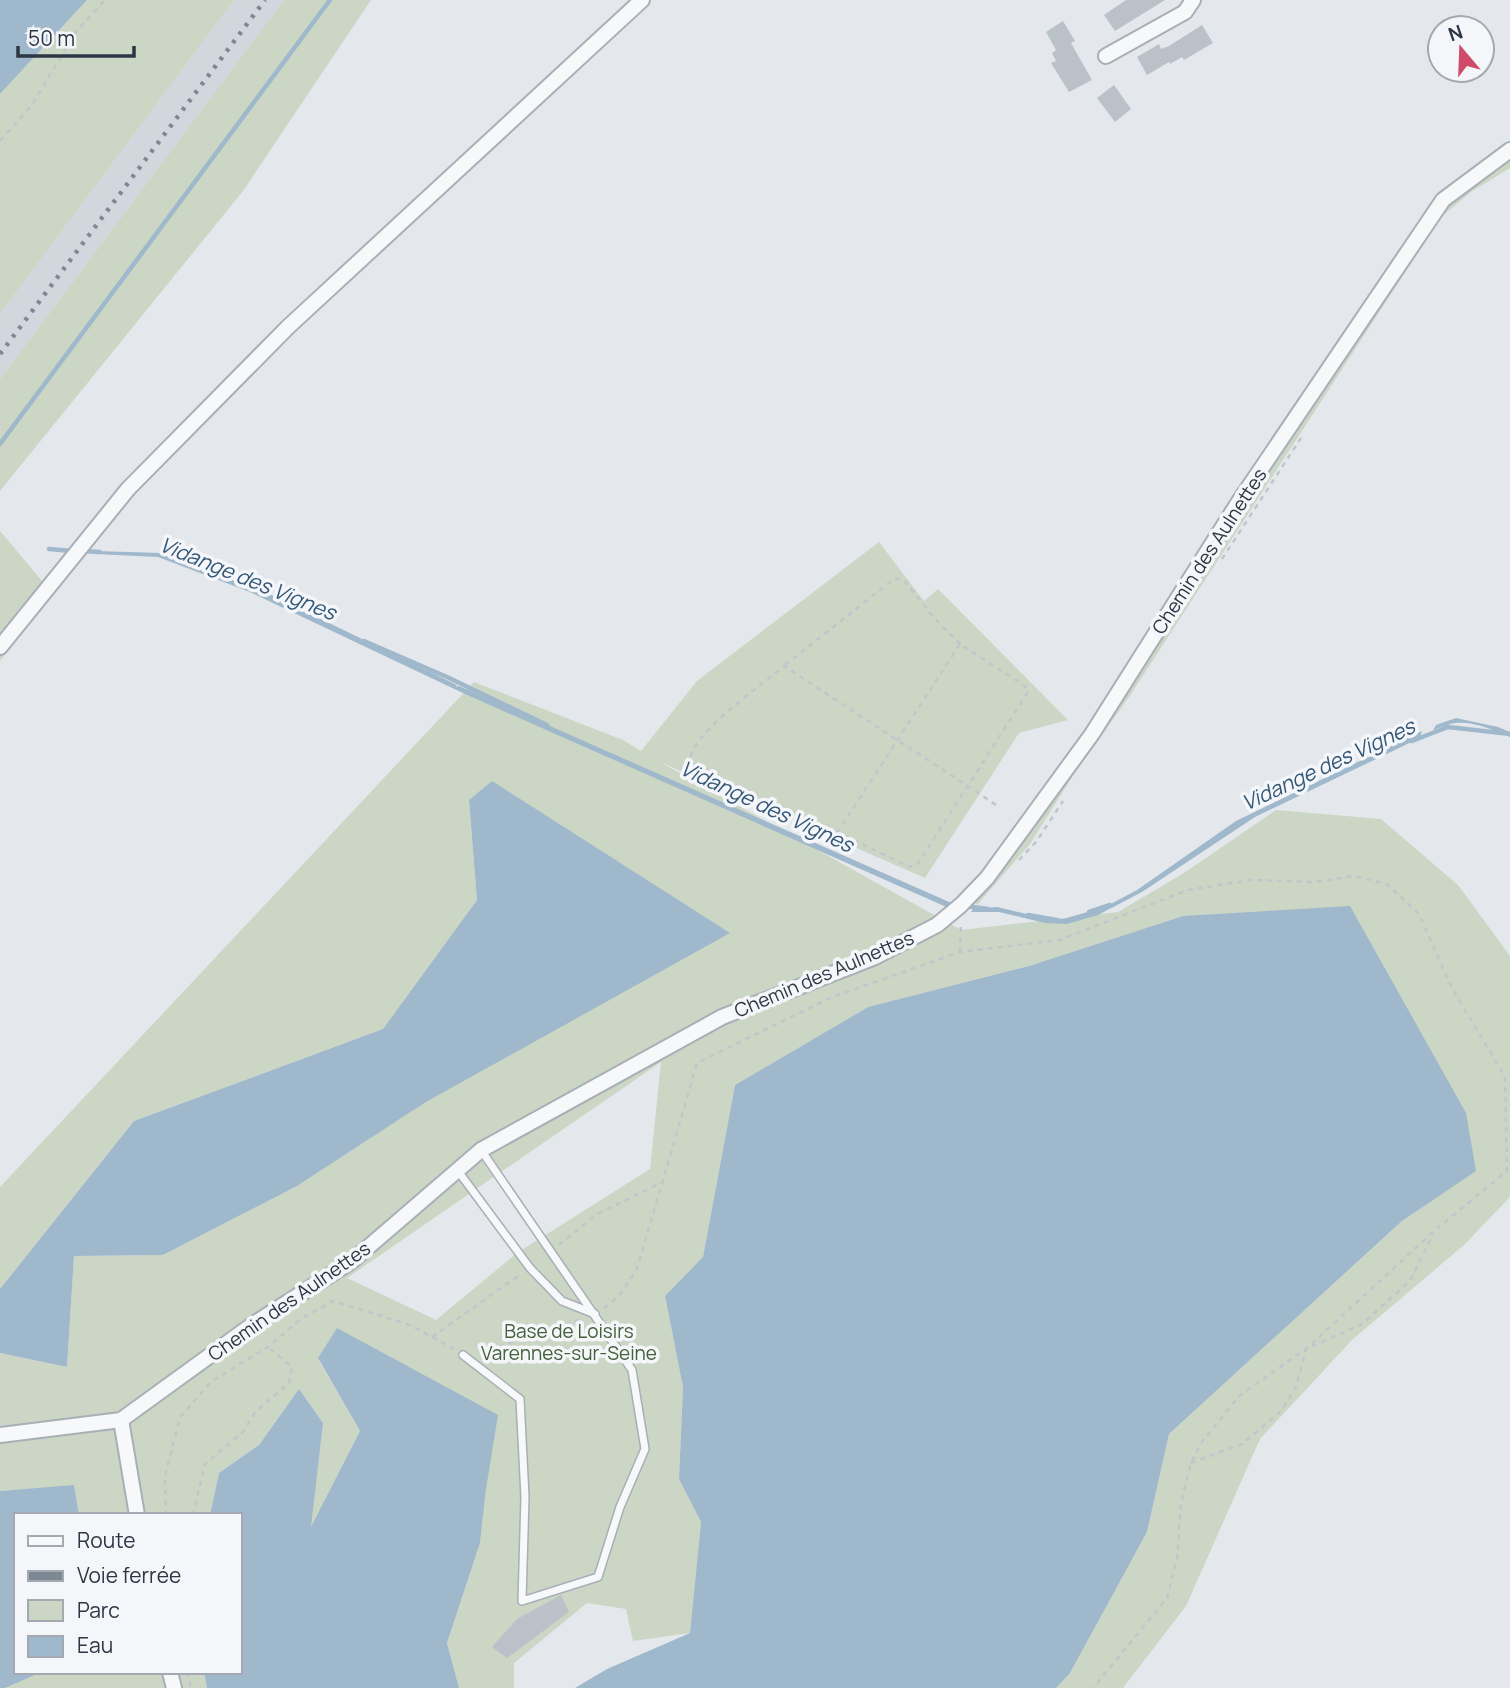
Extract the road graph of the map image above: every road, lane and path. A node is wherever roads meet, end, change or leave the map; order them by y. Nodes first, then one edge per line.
1 (105, 0) edge
2 (642, 0) edge
3 (1192, 0) edge
4 (1106, 56) dead end
5 (0, 141) edge
6 (1506, 152) edge
7 (1307, 430) dead end
8 (1219, 564) dead end
9 (960, 644) junction
10 (0, 647) edge
11 (784, 666) junction
12 (897, 740) junction
13 (969, 787) junction
14 (1065, 798) dead end
15 (996, 805) dead end
16 (837, 833) junction
17 (1019, 861) dead end
18 (961, 905) junction
19 (960, 951) junction
20 (481, 1150) junction
21 (458, 1171) junction
22 (662, 1183) junction
23 (1434, 1231) junction
24 (551, 1251) junction
25 (530, 1268) junction
26 (595, 1314) junction
27 (432, 1337) junction
28 (268, 1347) junction
29 (1306, 1349) junction
30 (463, 1355) junction
31 (121, 1420) junction
32 (0, 1435) edge
33 (1191, 1463) junction
34 (137, 1513) edge
35 (166, 1513) edge
36 (193, 1513) edge
37 (1093, 1688) edge

1 - 5 path
2 - 10 street
3 - 4 street
6 - 18 street, Chemin des Aulnettes
7 - 8 path
9 - 11 path
9 - 12 path
9 - 13 path
11 - 12 path
11 - 16 path
12 - 13 path
12 - 16 path
13 - 15 path
13 - 16 path
14 - 17 path
18 - 19 path
18 - 20 street, Chemin des Aulnettes
19 - 22 path
19 - 23 path
20 - 21 street, Chemin des Aulnettes
20 - 24 lane
21 - 25 lane
21 - 31 street, Chemin des Aulnettes
22 - 24 path
22 - 26 path
23 - 29 path
23 - 29 path
24 - 26 lane
25 - 26 lane
25 - 27 path
26 - 30 path
26 - 30 lane
27 - 28 path
27 - 30 path
28 - 35 path
28 - 36 path
29 - 33 path
29 - 33 path
31 - 32 street, Chemin des Aulnettes
31 - 34 street
33 - 37 path

